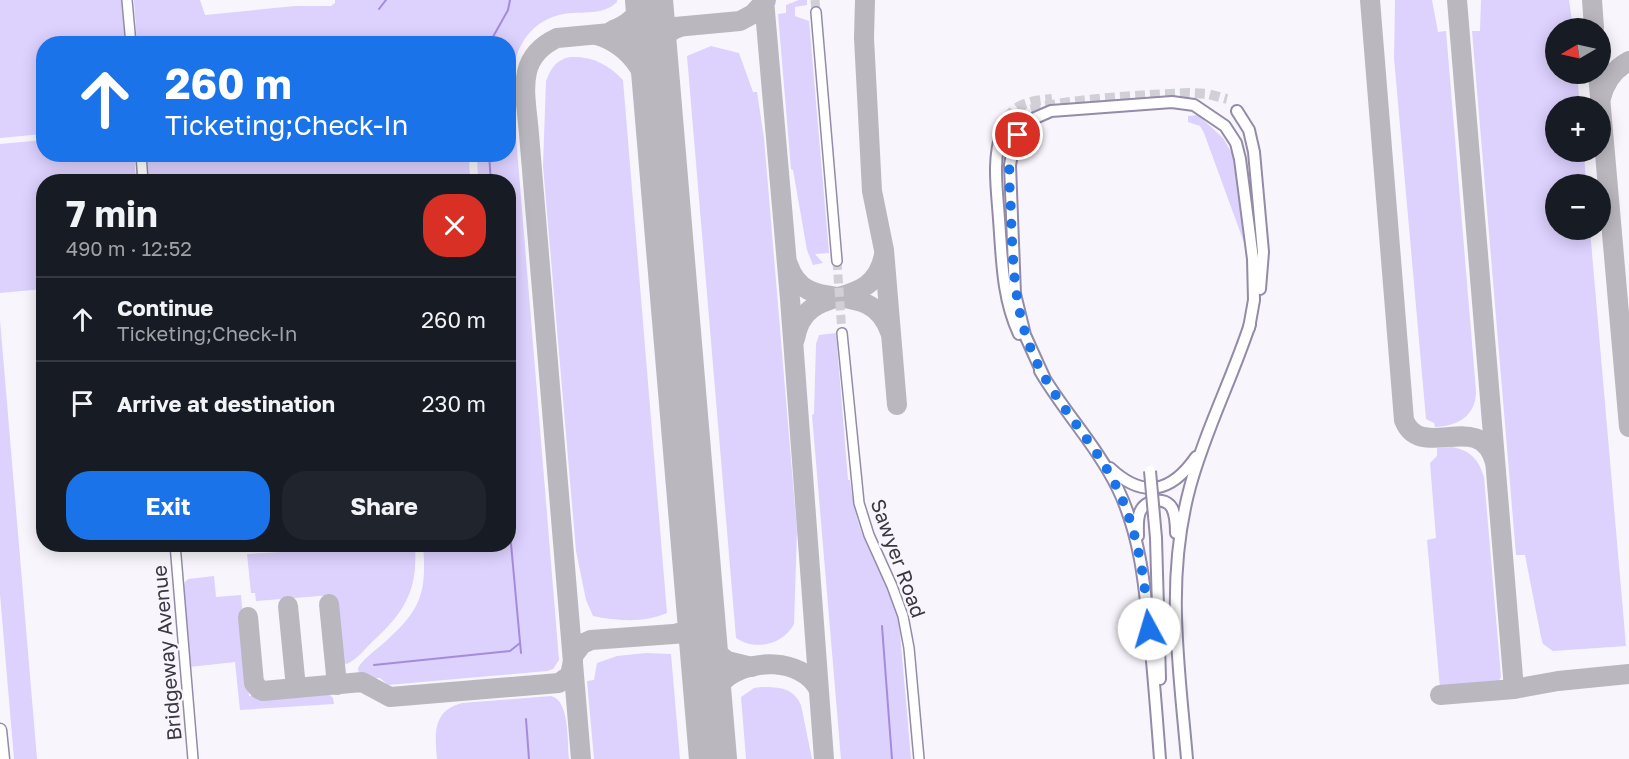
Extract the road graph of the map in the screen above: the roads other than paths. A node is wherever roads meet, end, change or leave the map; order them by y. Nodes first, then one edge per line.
1 (128, 0) edge
2 (816, 12) tunnel mouth
3 (130, 36) edge
4 (1238, 111) dead end
5 (1002, 131) tunnel mouth
6 (837, 261) tunnel mouth
7 (1249, 328) junction
8 (842, 333) tunnel mouth
9 (1044, 377) junction
10 (1204, 444) junction
11 (1100, 456) junction
12 (1150, 471) dead end
13 (1138, 548) junction
14 (176, 552) edge
15 (1175, 581) junction
16 (0, 730) edge
17 (1158, 733) junction
18 (3, 759) edge
19 (193, 759) edge
20 (919, 759) edge
21 (1160, 759) edge
22 (1187, 759) edge

1 - 3 street
2 - 6 street
4 - 7 main road
5 - 9 main road
7 - 9 main road
7 - 10 main road
8 - 20 street, Sawyer Road
9 - 11 main road
10 - 11 main road
10 - 15 main road
11 - 13 main road
12 - 17 main road, bridge
13 - 15 main road
13 - 17 main road
14 - 19 street, Bridgeway Avenue
15 - 22 main road
16 - 18 highway
17 - 21 main road

